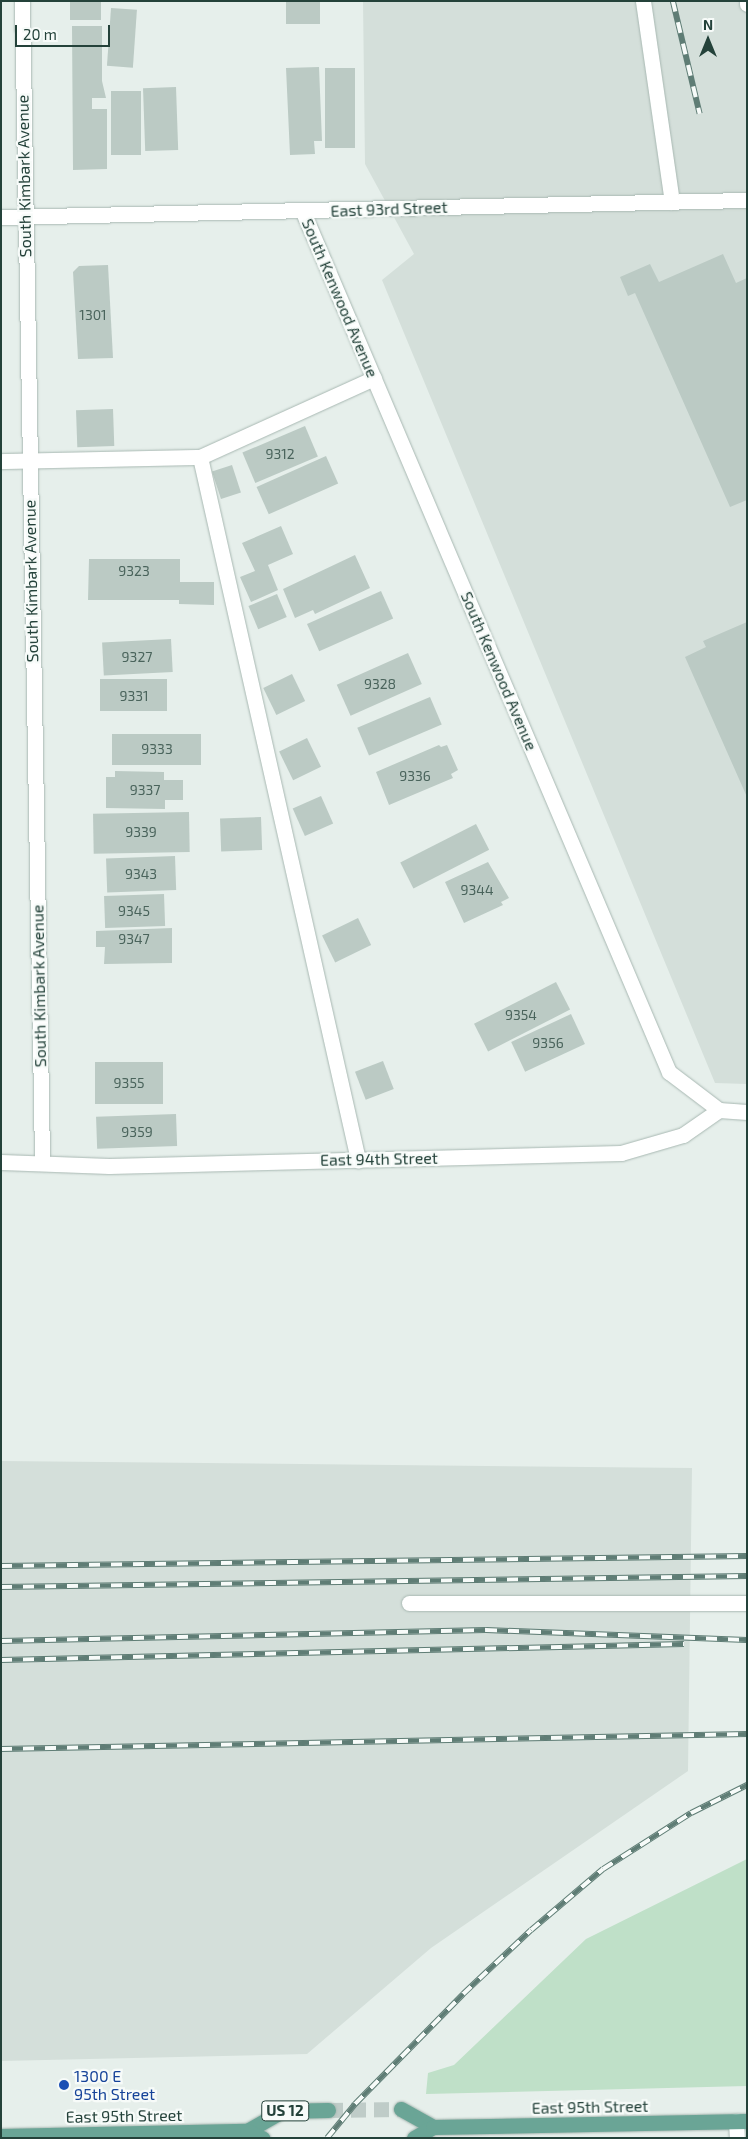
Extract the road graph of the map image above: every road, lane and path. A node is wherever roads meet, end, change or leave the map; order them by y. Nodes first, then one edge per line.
1 (22, 1) edge
2 (643, 1) edge
3 (747, 200) edge
4 (672, 202) junction
5 (303, 212) junction
6 (25, 217) junction
7 (1, 218) edge
8 (374, 378) junction
9 (200, 457) junction
10 (29, 460) junction
11 (1, 461) edge
12 (719, 1110) junction
13 (747, 1112) edge
14 (358, 1160) junction
15 (42, 1161) junction
16 (1, 1162) edge
17 (409, 1603) dead end
18 (747, 1603) edge
19 (401, 2109) tunnel mouth
20 (328, 2110) tunnel mouth
21 (742, 2121) edge
22 (433, 2127) junction
23 (248, 2131) junction
24 (1, 2136) edge
25 (262, 2138) edge
26 (414, 2138) edge
27 (737, 2138) edge

1 - 6 street, South Kimbark Avenue
2 - 4 street
3 - 4 street, East 93rd Street
4 - 5 street, East 93rd Street
5 - 6 street, East 93rd Street
5 - 8 street, South Kenwood Avenue
6 - 7 street, East 93rd Street
6 - 10 street, South Kimbark Avenue
8 - 9 street
8 - 12 street, South Kenwood Avenue
9 - 10 street
9 - 14 street
10 - 11 street
10 - 15 street, South Kimbark Avenue
12 - 13 street
12 - 14 street, East 94th Street
14 - 15 street, East 94th Street
15 - 16 street, East 94th Street
17 - 18 street
19 - 22 main road
20 - 23 main road, East 95th Street / US 12
21 - 22 main road, East 95th Street
21 - 27 street
22 - 26 main road, East 95th Street
23 - 24 main road, East 95th Street / US 12
23 - 25 main road, East 95th Street / US 12

